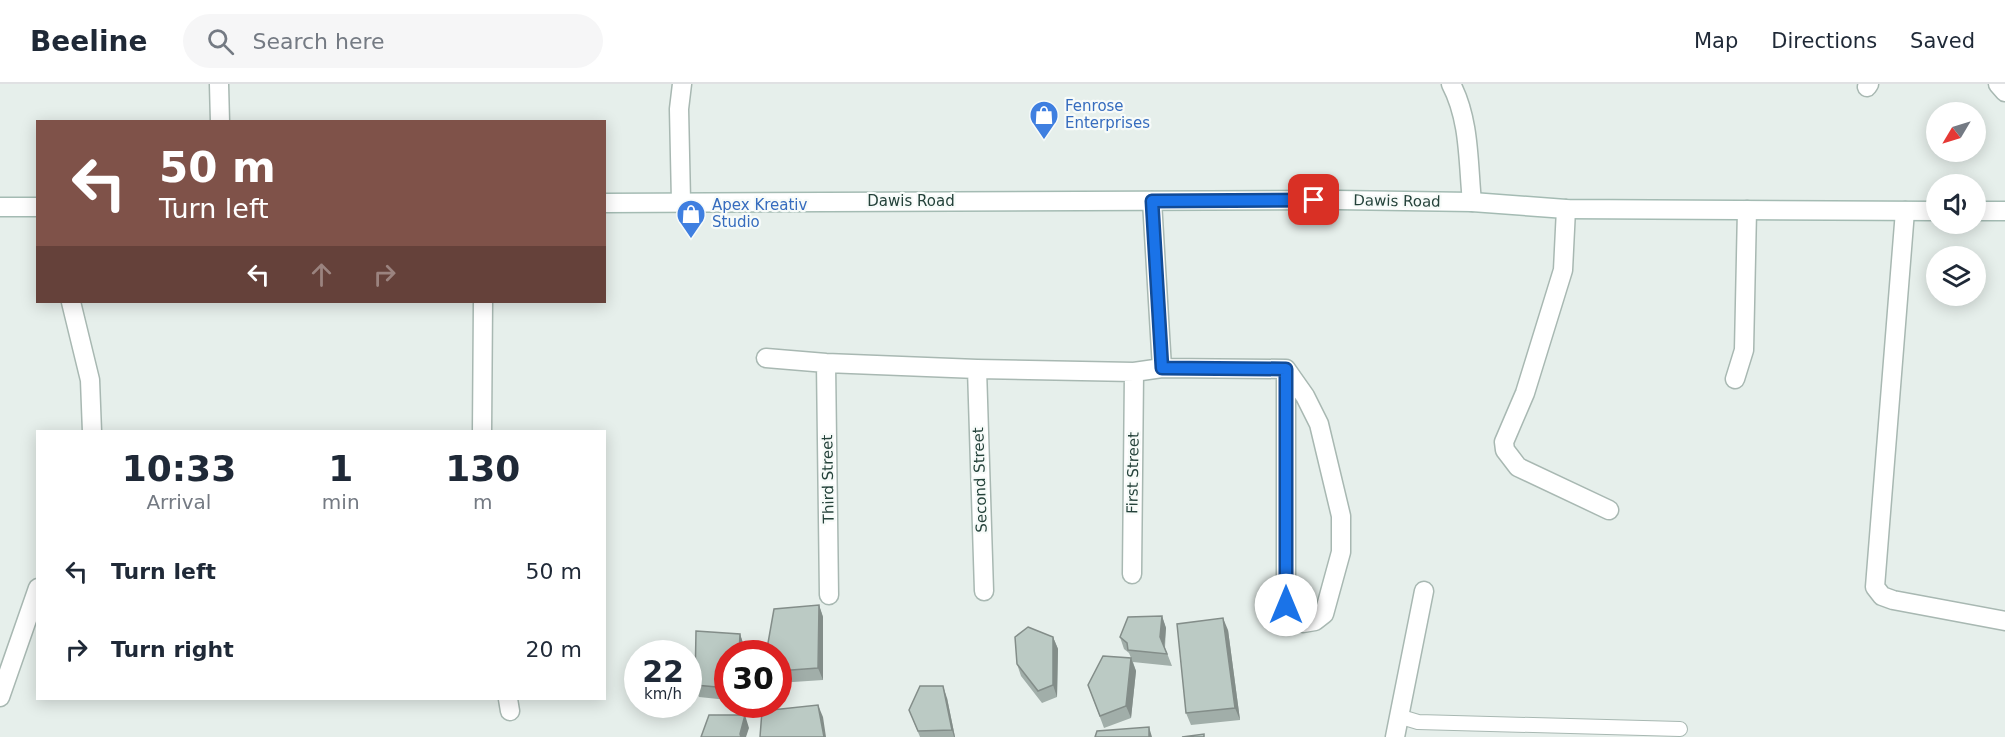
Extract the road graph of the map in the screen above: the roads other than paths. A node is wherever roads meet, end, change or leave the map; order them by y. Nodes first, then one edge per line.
1 (219, 84) edge
2 (682, 84) edge
3 (1451, 84) edge
4 (1998, 84) edge
5 (2005, 92) edge
6 (220, 120) edge
7 (681, 201) junction
8 (1152, 201) junction
9 (1472, 202) junction
10 (606, 203) edge
11 (0, 207) edge
12 (36, 207) edge
13 (1566, 209) junction
14 (1747, 210) junction
15 (1905, 211) junction
16 (1926, 211) edge
17 (1986, 211) edge
18 (2005, 211) edge
19 (70, 303) edge
20 (483, 303) edge
21 (766, 358) dead end
22 (826, 363) junction
23 (1162, 368) junction
24 (976, 369) junction
25 (1286, 369) junction
26 (1134, 372) junction
27 (1735, 380) dead end
28 (92, 430) edge
29 (482, 430) edge
30 (1609, 510) dead end
31 (1132, 574) dead end
32 (984, 591) dead end
33 (1424, 591) dead end
34 (36, 594) edge
35 (829, 595) dead end
36 (2005, 621) edge
37 (0, 697) edge
38 (1398, 716) junction
39 (1680, 729) dead end
40 (1395, 737) edge

1 - 6 street
2 - 7 street
3 - 9 street
4 - 5 street
7 - 8 street, Dawis Road
7 - 10 street, Dawis Road
8 - 9 street, Dawis Road
8 - 23 street
9 - 13 street, Dawis Road
11 - 12 street
13 - 14 street, Dawis Road
13 - 30 street
14 - 15 street, Dawis Road
14 - 27 street
15 - 16 street, Dawis Road
15 - 36 street
17 - 18 street
19 - 28 street
20 - 29 street
21 - 22 street
22 - 24 street
22 - 35 street, Third Street
23 - 25 street
23 - 26 street
24 - 26 street
24 - 32 street, Second Street
25 - 25 street
26 - 31 street, First Street
33 - 38 street
34 - 37 street
38 - 39 lane
38 - 40 street

